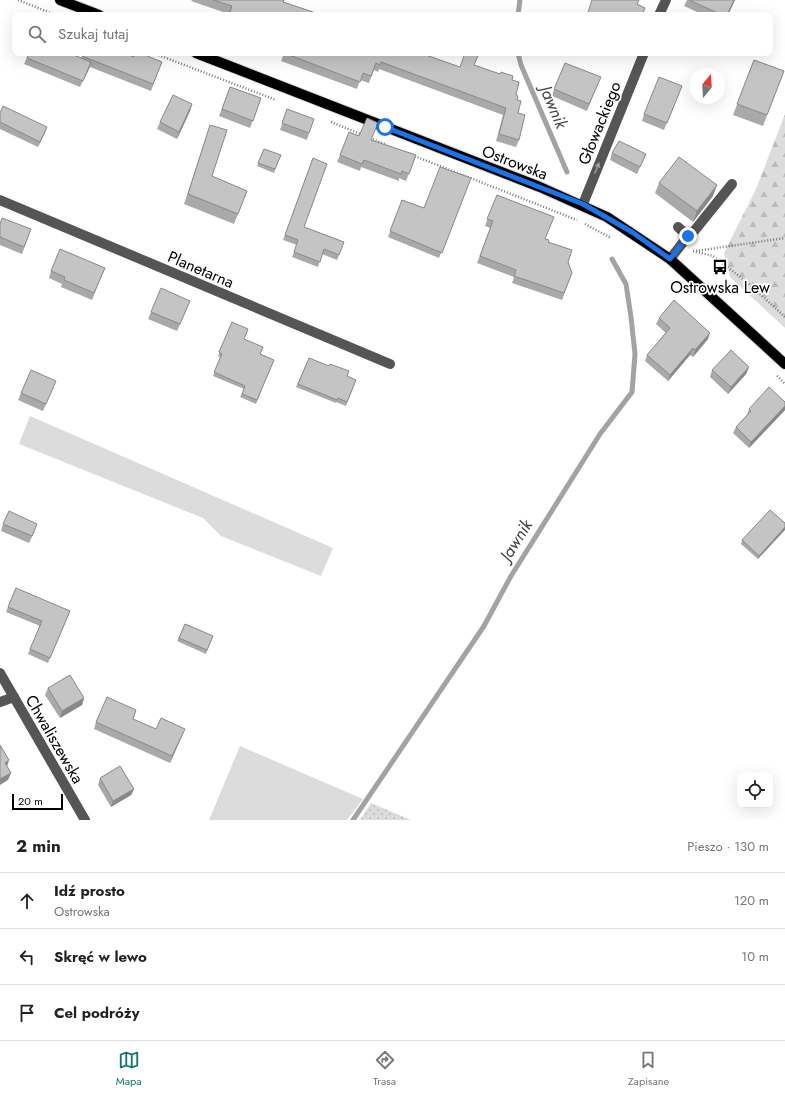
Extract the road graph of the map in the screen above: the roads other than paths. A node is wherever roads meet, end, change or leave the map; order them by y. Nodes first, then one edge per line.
1 (60, 0) edge
2 (666, 0) edge
3 (91, 12) edge
4 (660, 12) edge
5 (204, 56) edge
6 (643, 56) edge
7 (732, 184) dead end
8 (0, 200) edge
9 (583, 204) junction
10 (678, 227) dead end
11 (688, 236) junction
12 (670, 259) junction
13 (390, 364) dead end
14 (785, 364) edge
15 (0, 673) edge
16 (14, 697) junction
17 (0, 702) edge
18 (85, 820) edge

1 - 3 main road
2 - 4 street
5 - 9 main road, Ostrowska
9 -> 6 street, Głowackiego
7 - 11 street
8 - 13 street, Planetarna
9 - 12 main road, Ostrowska
10 - 11 street
11 - 12 street
12 - 14 main road, Ostrowska
15 - 16 street, Chwaliszewska
16 - 17 street
16 - 18 street, Chwaliszewska

